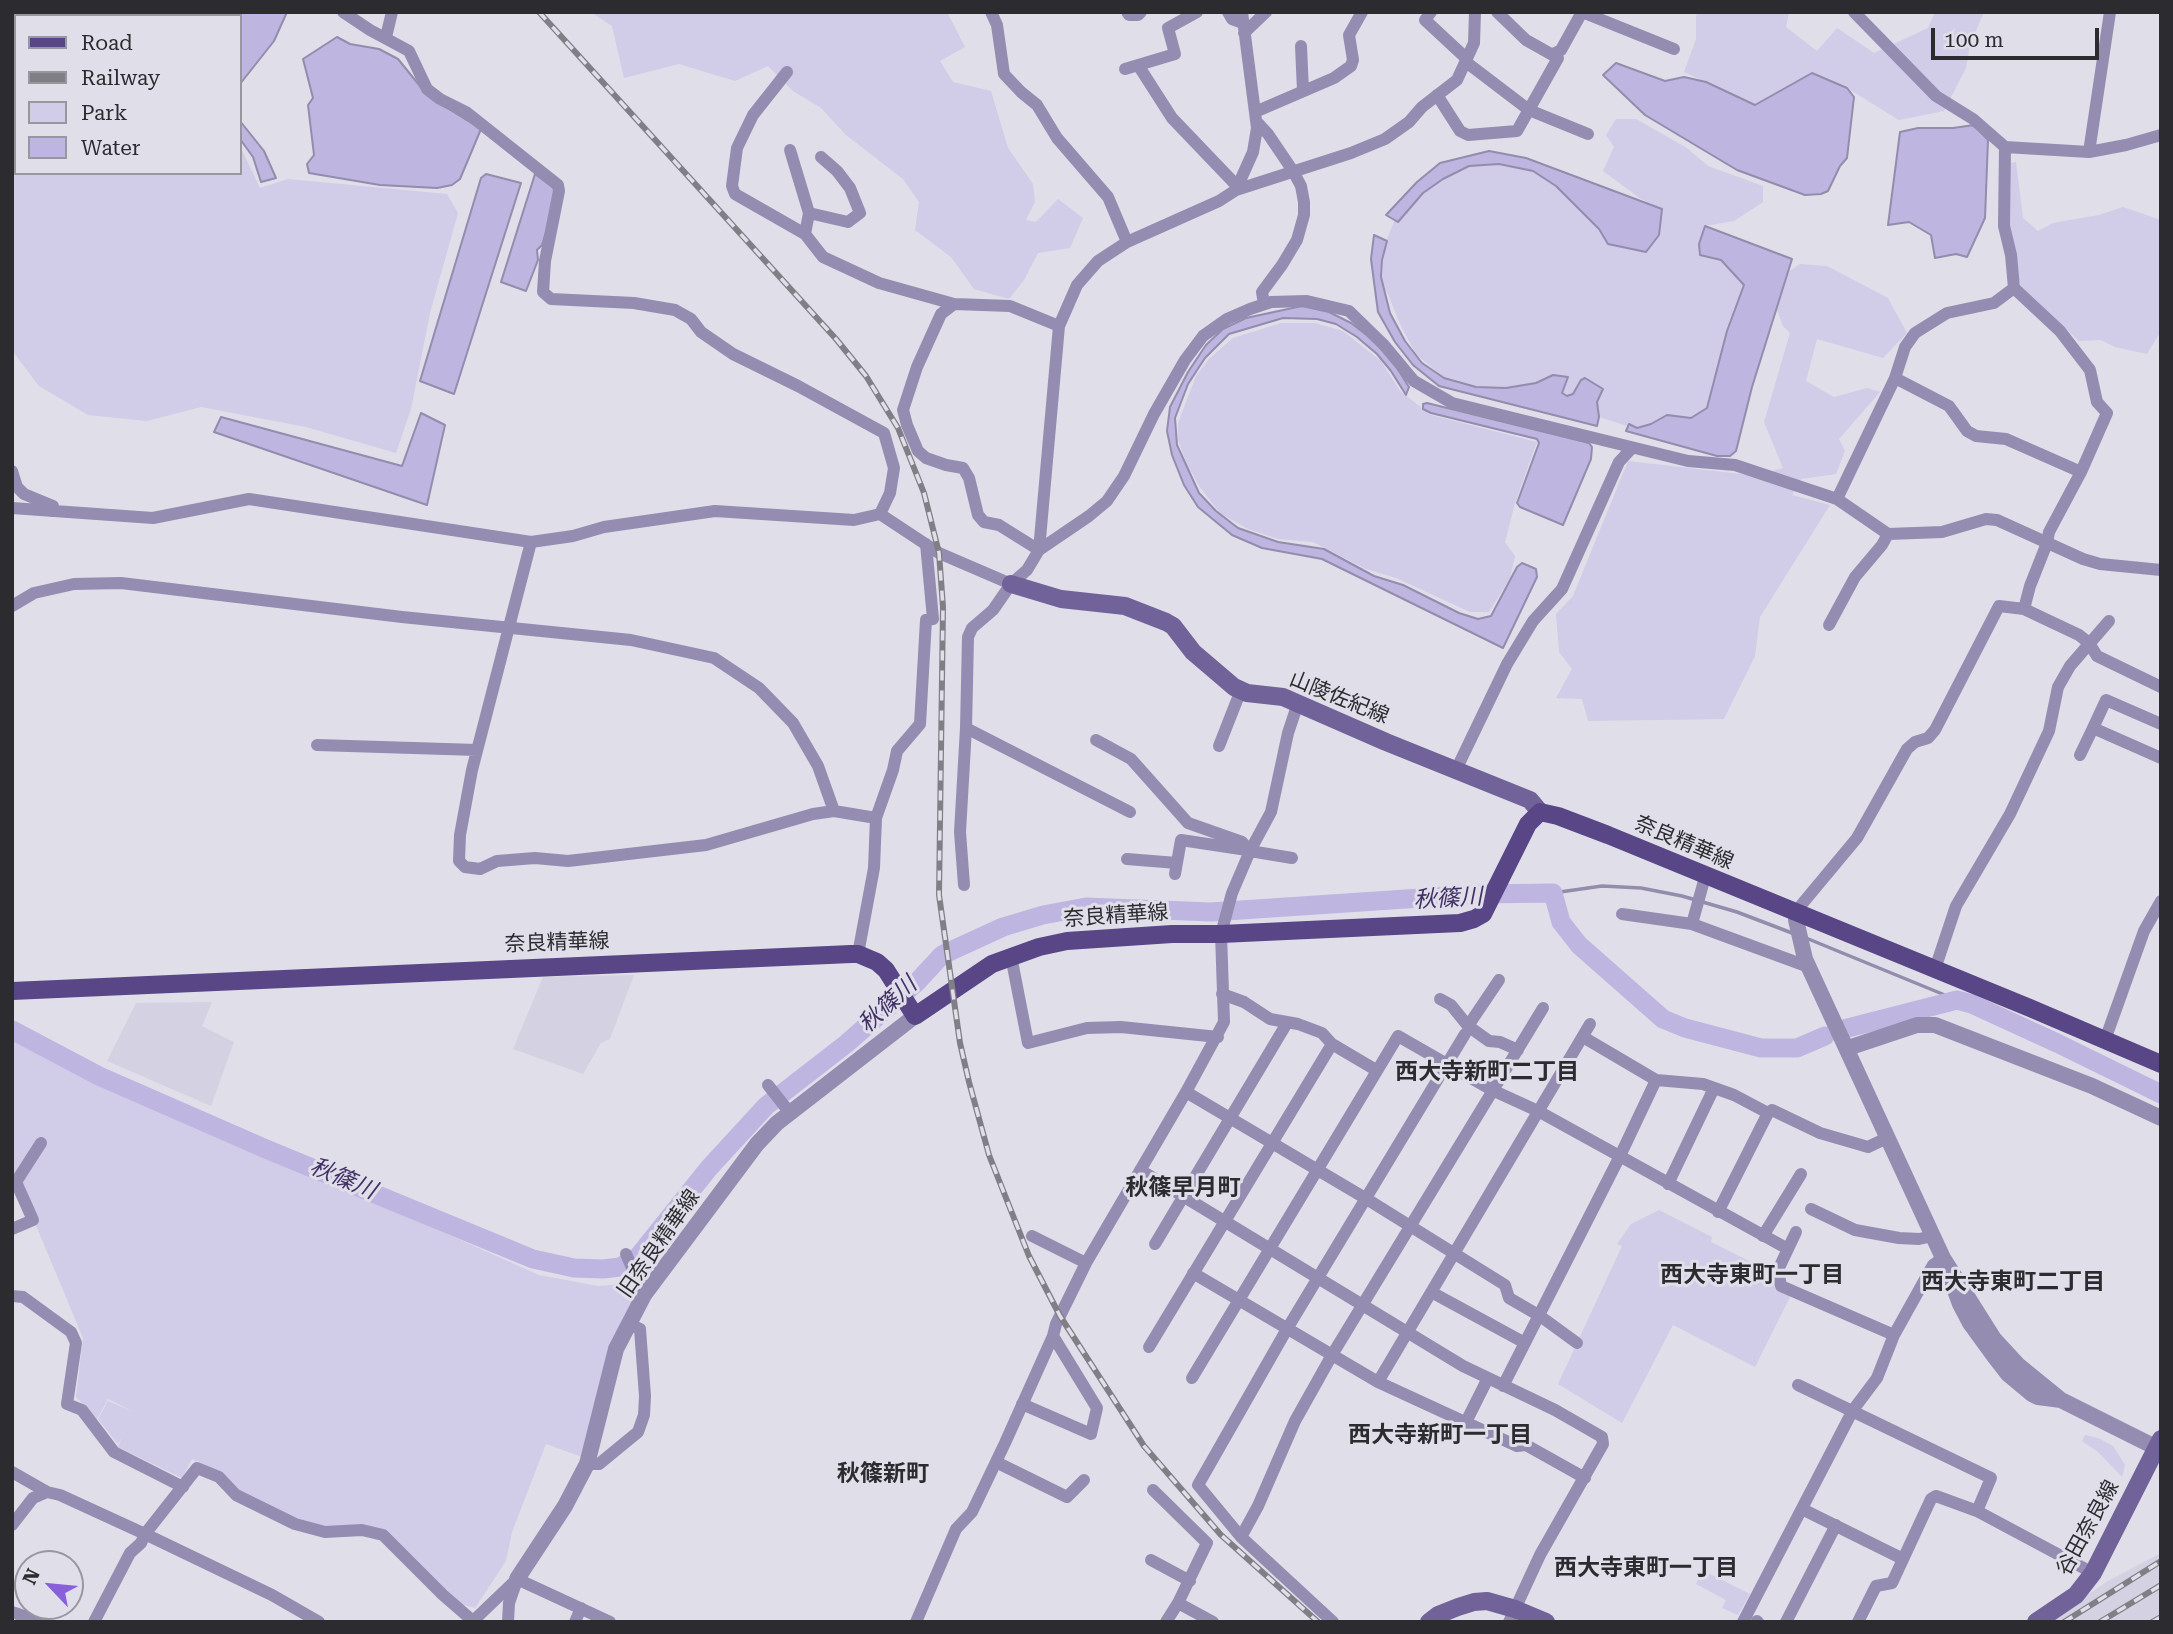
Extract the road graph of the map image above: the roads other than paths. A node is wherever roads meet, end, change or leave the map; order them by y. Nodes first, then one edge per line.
1 (343, 12) edge
2 (392, 12) edge
3 (991, 12) edge
4 (1127, 12) edge
5 (1141, 12) edge
6 (1197, 12) edge
7 (1228, 12) edge
8 (1266, 12) edge
9 (1362, 12) edge
10 (1431, 12) edge
11 (1475, 12) edge
12 (1497, 12) edge
13 (1854, 12) edge
14 (2109, 12) edge
15 (1243, 23) edge
16 (386, 37) junction
17 (1301, 46) dead end
18 (1674, 49) dead end
19 (1553, 54) junction
20 (1467, 61) junction
21 (1138, 65) junction
22 (1125, 69) dead end
23 (787, 72) dead end
24 (1303, 92) junction
25 (1437, 95) junction
26 (1529, 110) junction
27 (1255, 117) junction
28 (1588, 134) dead end
29 (2161, 135) edge
30 (2005, 147) junction
31 (790, 150) dead end
32 (2089, 152) junction
33 (821, 157) dead end
34 (1293, 172) junction
35 (1237, 188) junction
36 (809, 214) junction
37 (805, 234) junction
38 (1127, 242) junction
39 (2014, 288) junction
40 (954, 304) junction
41 (1264, 304) junction
42 (1059, 326) junction
43 (1895, 378) junction
44 (1632, 448) junction
45 (12, 471) edge
46 (2081, 472) junction
47 (1837, 499) junction
48 (12, 509) edge
49 (51, 511) junction
50 (880, 514) junction
51 (1888, 534) junction
52 (531, 542) junction
53 (2047, 543) junction
54 (926, 544) junction
55 (1039, 550) junction
56 (2161, 570) edge
57 (1011, 584) junction
58 (12, 606) edge
59 (2024, 609) junction
60 (2109, 621) dead end
61 (1829, 625) dead end
62 (509, 627) junction
63 (2089, 643) junction
64 (2161, 687) edge
65 (1241, 690) junction
66 (1298, 704) junction
67 (2161, 724) edge
68 (2093, 728) junction
69 (966, 729) junction
70 (1096, 740) dead end
71 (317, 745) dead end
72 (1219, 746) dead end
73 (477, 750) junction
74 (2080, 755) dead end
75 (2161, 758) edge
76 (1456, 770) junction
77 (834, 811) junction
78 (1130, 811) dead end
79 (1540, 812) junction
80 (876, 818) junction
81 (1250, 850) junction
82 (1292, 858) dead end
83 (1128, 859) dead end
84 (1703, 883) junction
85 (964, 885) dead end
86 (2161, 901) edge
87 (1622, 915) dead end
88 (1796, 917) junction
89 (1692, 924) junction
90 (1222, 931) junction
91 (858, 954) junction
92 (1011, 956) junction
93 (1807, 963) junction
94 (1935, 969) junction
95 (1499, 980) dead end
96 (12, 991) edge
97 (1222, 993) junction
98 (1440, 999) dead end
99 (1543, 1008) dead end
100 (912, 1012) junction
101 (1287, 1023) junction
102 (1590, 1024) dead end
103 (1466, 1030) junction
104 (1218, 1037) junction
105 (1583, 1037) junction
106 (2105, 1040) junction
107 (1845, 1042) junction
108 (1332, 1044) junction
109 (1518, 1050) junction
110 (1446, 1064) junction
111 (2161, 1064) edge
112 (1376, 1070) junction
113 (1656, 1080) junction
114 (768, 1085) dead end
115 (1714, 1088) junction
116 (1492, 1090) junction
117 (1186, 1092) junction
118 (1538, 1111) junction
119 (1768, 1113) junction
120 (790, 1114) junction
121 (1230, 1116) junction
122 (2161, 1118) edge
123 (1887, 1138) junction
124 (41, 1143) dead end
125 (1273, 1143) junction
126 (1620, 1156) junction
127 (1316, 1169) junction
128 (1140, 1170) junction
129 (1801, 1174) dead end
130 (1668, 1184) junction
131 (1183, 1195) junction
132 (1365, 1198) junction
133 (1811, 1209) dead end
134 (1718, 1212) junction
135 (1224, 1222) junction
136 (1410, 1227) junction
137 (12, 1229) edge
138 (1796, 1232) dead end
139 (1032, 1236) dead end
140 (1763, 1236) junction
141 (1933, 1236) junction
142 (1155, 1244) dead end
143 (1269, 1248) junction
144 (1788, 1250) junction
145 (626, 1254) dead end
146 (1455, 1255) junction
147 (1943, 1258) junction
148 (1086, 1263) junction
149 (1193, 1273) junction
150 (1318, 1277) junction
151 (1433, 1293) junction
152 (644, 1295) junction
153 (12, 1296) edge
154 (1238, 1299) junction
155 (1363, 1304) junction
156 (1540, 1316) junction
157 (629, 1324) junction
158 (1287, 1329) junction
159 (1409, 1333) junction
160 (1894, 1335) junction
161 (1053, 1336) junction
162 (1525, 1343) junction
163 (1577, 1343) dead end
164 (1149, 1348) dead end
165 (1332, 1355) junction
166 (1192, 1378) dead end
167 (1488, 1378) junction
168 (1378, 1382) junction
169 (1798, 1385) dead end
170 (1503, 1386) junction
171 (1022, 1404) junction
172 (1853, 1410) junction
173 (1466, 1422) junction
174 (2159, 1444) edge
175 (996, 1462) junction
176 (587, 1464) junction
177 (12, 1472) edge
178 (1586, 1478) junction
179 (1084, 1480) dead end
180 (183, 1487) junction
181 (1153, 1490) dead end
182 (47, 1492) junction
183 (1802, 1509) junction
184 (1978, 1511) junction
185 (12, 1525) edge
186 (1836, 1525) junction
187 (145, 1534) junction
188 (1241, 1537) junction
189 (1903, 1559) junction
190 (1151, 1560) dead end
191 (2094, 1573) junction
192 (517, 1579) junction
193 (1190, 1581) junction
194 (1178, 1603) junction
195 (581, 1608) junction
196 (12, 1612) edge
197 (1512, 1615) edge
198 (472, 1621) edge
199 (41, 1622) edge
200 (94, 1622) edge
201 (319, 1622) edge
202 (508, 1622) edge
203 (575, 1622) edge
204 (610, 1622) edge
205 (916, 1622) edge
206 (1166, 1622) edge
207 (1213, 1622) edge
208 (1334, 1622) edge
209 (1429, 1622) edge
210 (1546, 1622) edge
211 (1743, 1622) edge
212 (1786, 1622) edge
213 (1858, 1622) edge
214 (2036, 1622) edge

1 - 16 street
2 - 16 street
3 - 38 street
4 - 5 street
6 - 21 street
7 - 15 street
8 - 15 street
9 - 24 street
10 - 20 street
11 - 20 street
12 - 19 street
13 - 30 street
14 - 32 street
15 - 27 street
16 - 50 street
17 - 24 street
18 - 19 street
19 - 26 street
20 - 25 street
20 - 26 street
21 - 22 street
21 - 35 street
23 - 37 street
24 - 27 street
25 - 26 street
25 - 34 street
26 - 28 street
27 - 34 street
27 - 35 street
29 - 32 street
30 - 32 street
30 - 39 street
31 - 36 street
33 - 36 street
34 - 35 street
34 - 41 street
35 - 38 street
36 - 37 street
37 - 40 street
38 - 42 street
39 - 43 street
39 - 46 street
40 - 42 street
40 - 55 street
41 - 44 street
41 - 55 street
42 - 55 street
43 - 46 street
43 - 47 street
44 - 47 street
44 - 76 street
45 - 49 street
46 - 53 street
47 - 51 street
48 - 49 street
49 - 52 street
50 - 52 street
50 - 54 street
51 - 53 street
51 - 61 street
52 - 62 street
53 - 56 street
53 - 59 street
54 - 57 street
54 - 80 street
55 - 57 street
57 - 65 main road, 山陵佐紀線
57 - 69 street
58 - 62 street
59 - 63 street
59 - 88 street
60 - 63 street
62 - 73 street
62 - 77 street
63 - 64 street
63 - 94 street
65 - 66 main road, 山陵佐紀線
65 - 72 street
66 - 76 main road, 山陵佐紀線
66 - 81 street
67 - 68 street
68 - 74 street
68 - 75 street
69 - 78 street
69 - 85 street
70 - 81 street
71 - 73 street
73 - 77 street
76 - 79 main road, 山陵佐紀線
77 - 80 street
79 - 84 main road, 奈良精華線
79 - 90 main road, 奈良精華線
80 - 91 street
81 - 82 street
81 - 83 street
81 - 90 street
84 - 88 main road, 奈良精華線
84 - 89 street
86 - 106 street
87 - 89 street
88 - 93 street
88 - 94 main road, 奈良精華線
89 - 93 street
90 - 92 main road, 奈良精華線
90 - 97 street
91 - 96 main road, 奈良精華線
91 - 100 main road
92 - 100 main road, 奈良精華線
92 - 104 street
93 - 107 street
94 - 106 main road, 奈良精華線
95 - 103 street
97 - 101 street
97 - 104 street
98 - 103 street
99 - 109 street
100 - 120 street, 旧奈良精華線
101 - 108 street
101 - 121 street
102 - 105 street
103 - 109 street
103 - 110 street
104 - 117 street
105 - 113 street
105 - 118 street
106 - 111 main road, 奈良精華線
107 - 122 street
107 - 123 street
108 - 112 street
108 - 125 street
109 - 116 street
110 - 112 street
110 - 116 street
110 - 132 street
112 - 127 street
113 - 115 street
113 - 126 street
114 - 120 street
115 - 119 street
115 - 130 street
116 - 118 street
116 - 136 street
117 - 121 street
117 - 128 street
118 - 126 street
118 - 146 street
119 - 123 street
119 - 134 street
120 - 152 street, 旧奈良精華線
121 - 125 street
121 - 131 street
123 - 141 street
124 - 137 street
125 - 127 street
125 - 135 street
126 - 130 street
126 - 156 street
127 - 132 street
127 - 143 street
128 - 131 street
128 - 148 street
129 - 140 street
130 - 134 street
131 - 135 street
131 - 142 street
132 - 136 street
132 - 150 street
133 - 141 street
134 - 140 street
135 - 143 street
135 - 149 street
136 - 146 street
136 - 155 street
138 - 144 street
139 - 148 street
140 - 144 street
141 - 147 street
143 - 150 street
143 - 154 street
144 - 160 street
145 - 152 street
146 - 151 street
146 - 156 street
147 - 160 street
147 - 174 street
148 - 161 street
149 - 154 street
149 - 164 street
150 - 155 street
150 - 158 street
151 - 159 street
151 - 162 street
152 - 157 street, 旧奈良精華線
153 - 180 street
154 - 158 street
154 - 166 street
155 - 159 street
155 - 165 street
156 - 162 street
156 - 163 street
157 - 176 street, 旧奈良精華線
157 - 176 street
158 - 165 street
158 - 188 street
159 - 167 street
159 - 168 street
160 - 172 street
161 - 171 street
161 - 171 street
162 - 170 street
165 - 168 street
165 - 188 street
167 - 170 street
167 - 173 street
168 - 173 street
169 - 172 street
170 - 178 street
171 - 175 street
172 - 183 street
172 - 184 street
173 - 178 street
174 - 191 main road, 谷田奈良線
175 - 179 street
175 - 205 street
176 - 192 street, 旧奈良精華線
177 - 182 street
178 - 197 street
180 - 187 street
180 - 198 street
181 - 193 street
182 - 185 street
182 - 187 street
183 - 186 street
183 - 211 street
184 - 189 street
184 - 191 street
186 - 189 street
186 - 212 street
187 - 200 street
187 - 201 street
188 - 208 street
189 - 213 street
190 - 193 street
191 - 214 main road, 谷田奈良線
192 - 195 street
192 - 198 street, 旧奈良精華線
192 - 202 street
193 - 194 street
194 - 206 street
194 - 207 street
195 - 203 street
195 - 204 street
196 - 199 street
197 - 209 main road
197 - 210 main road

